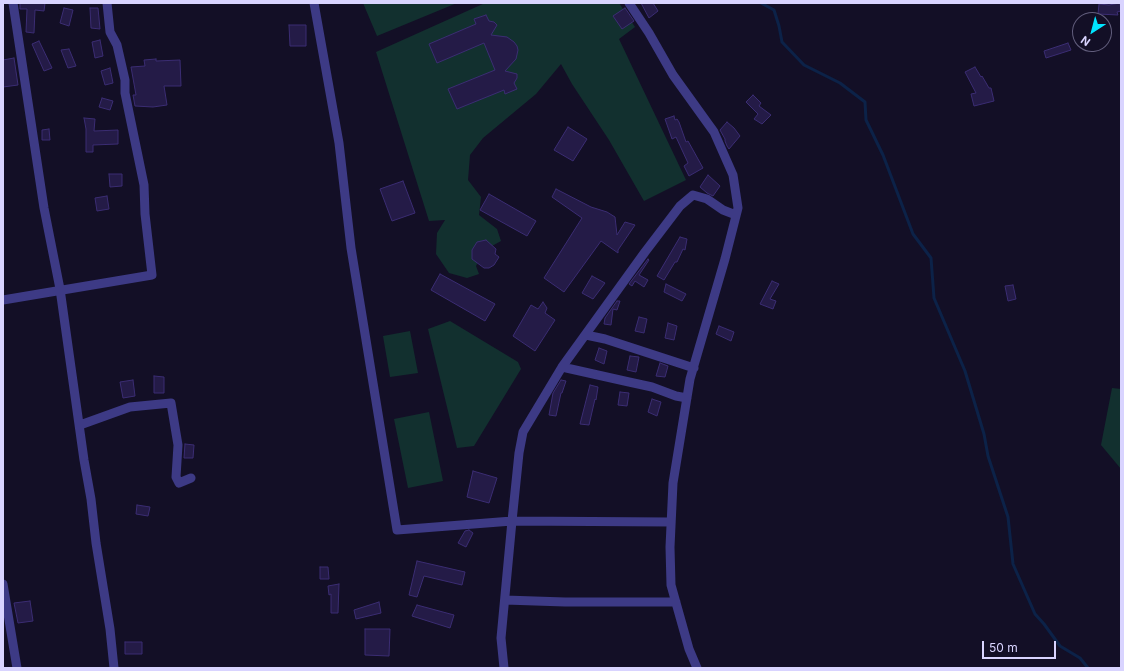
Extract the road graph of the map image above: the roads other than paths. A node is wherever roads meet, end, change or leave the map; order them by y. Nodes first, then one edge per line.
1 (13, 3) edge
2 (107, 3) edge
3 (314, 3) edge
4 (629, 3) edge
5 (736, 215) junction
6 (60, 290) junction
7 (3, 300) edge
8 (586, 335) junction
9 (562, 367) junction
10 (694, 368) junction
11 (687, 398) junction
12 (80, 425) junction
13 (191, 478) dead end
14 (512, 521) junction
15 (671, 522) junction
16 (3, 584) edge
17 (505, 600) junction
18 (676, 602) junction
19 (17, 668) edge
20 (114, 668) edge
21 (504, 668) edge
22 (697, 668) edge

1 - 6 street
2 - 6 street
3 - 14 street
4 - 5 street
5 - 8 street
5 - 10 street
6 - 7 street
6 - 12 street
8 - 9 street
8 - 10 street
9 - 11 street
9 - 14 street
10 - 11 street
11 - 15 street
12 - 13 street
12 - 20 street
14 - 15 street
14 - 17 street
15 - 18 street
16 - 19 street
17 - 18 street
17 - 21 street
18 - 22 street

